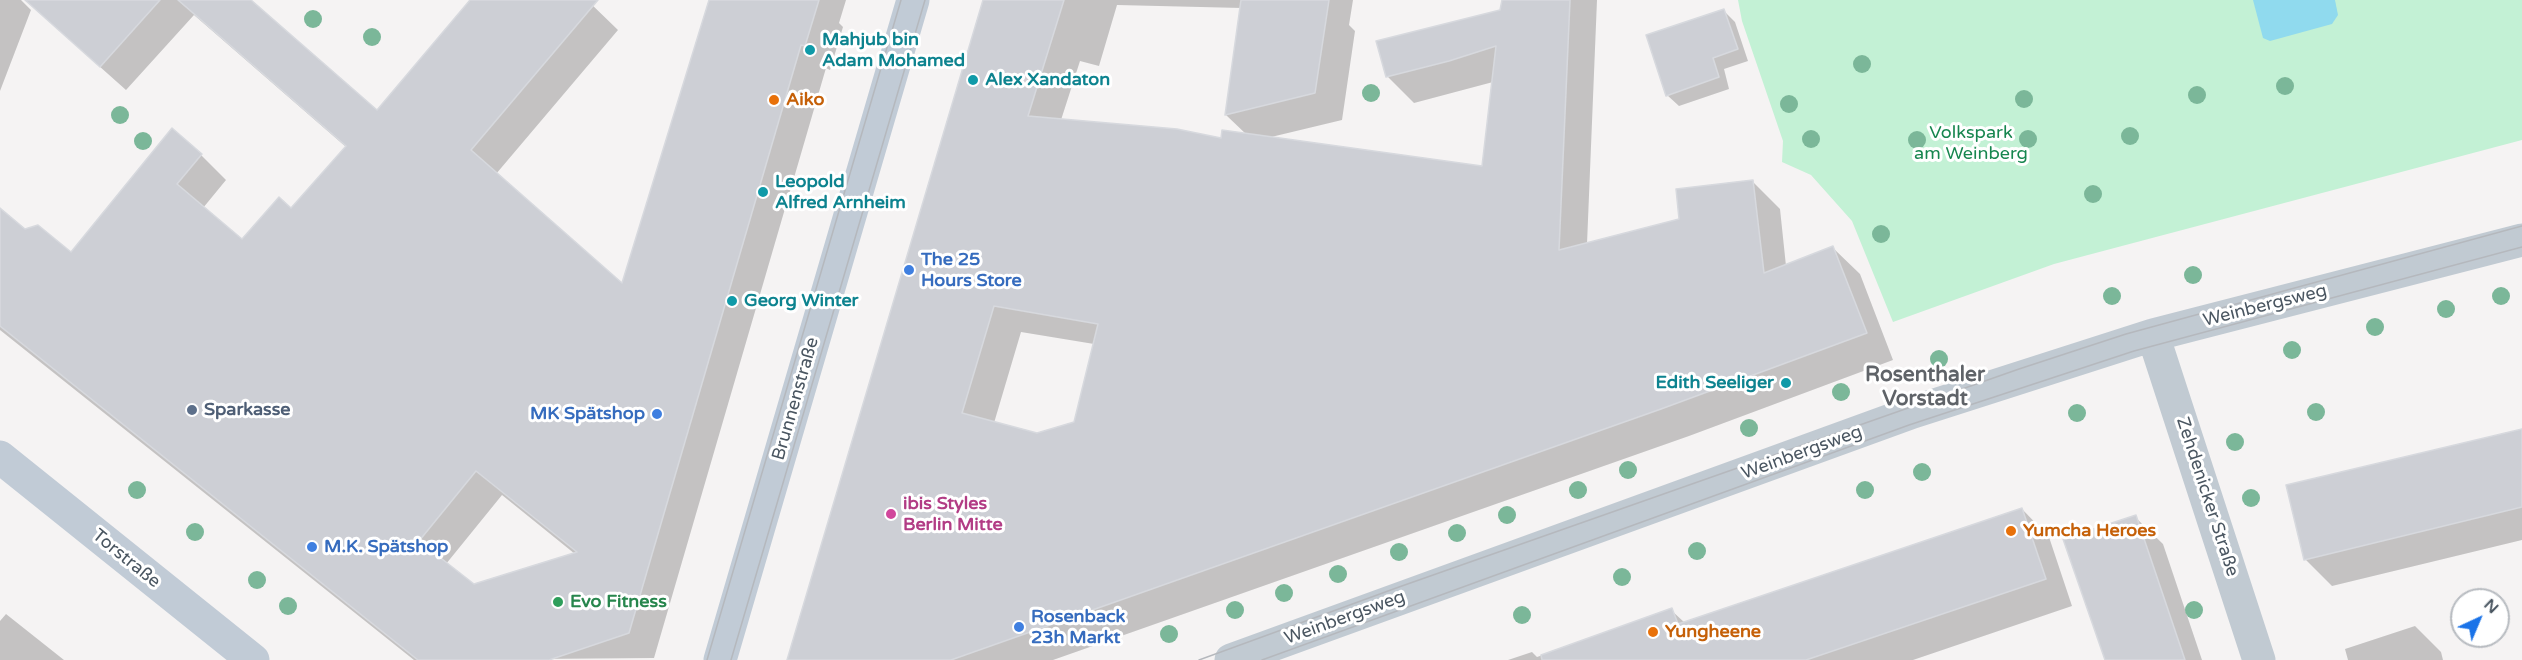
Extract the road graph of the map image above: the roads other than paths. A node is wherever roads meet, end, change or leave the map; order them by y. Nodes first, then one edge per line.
1 (913, 0) edge
2 (2522, 240) edge
3 (2153, 335) junction
4 (0, 457) edge
5 (253, 660) edge
6 (720, 660) edge
7 (1231, 660) edge
8 (2259, 660) edge

1 - 6 main road, Brunnenstraße
2 - 3 street, Weinbergsweg
3 - 7 street, Weinbergsweg
3 - 8 street, Zehdenicker Straße
4 - 5 main road, Torstraße

